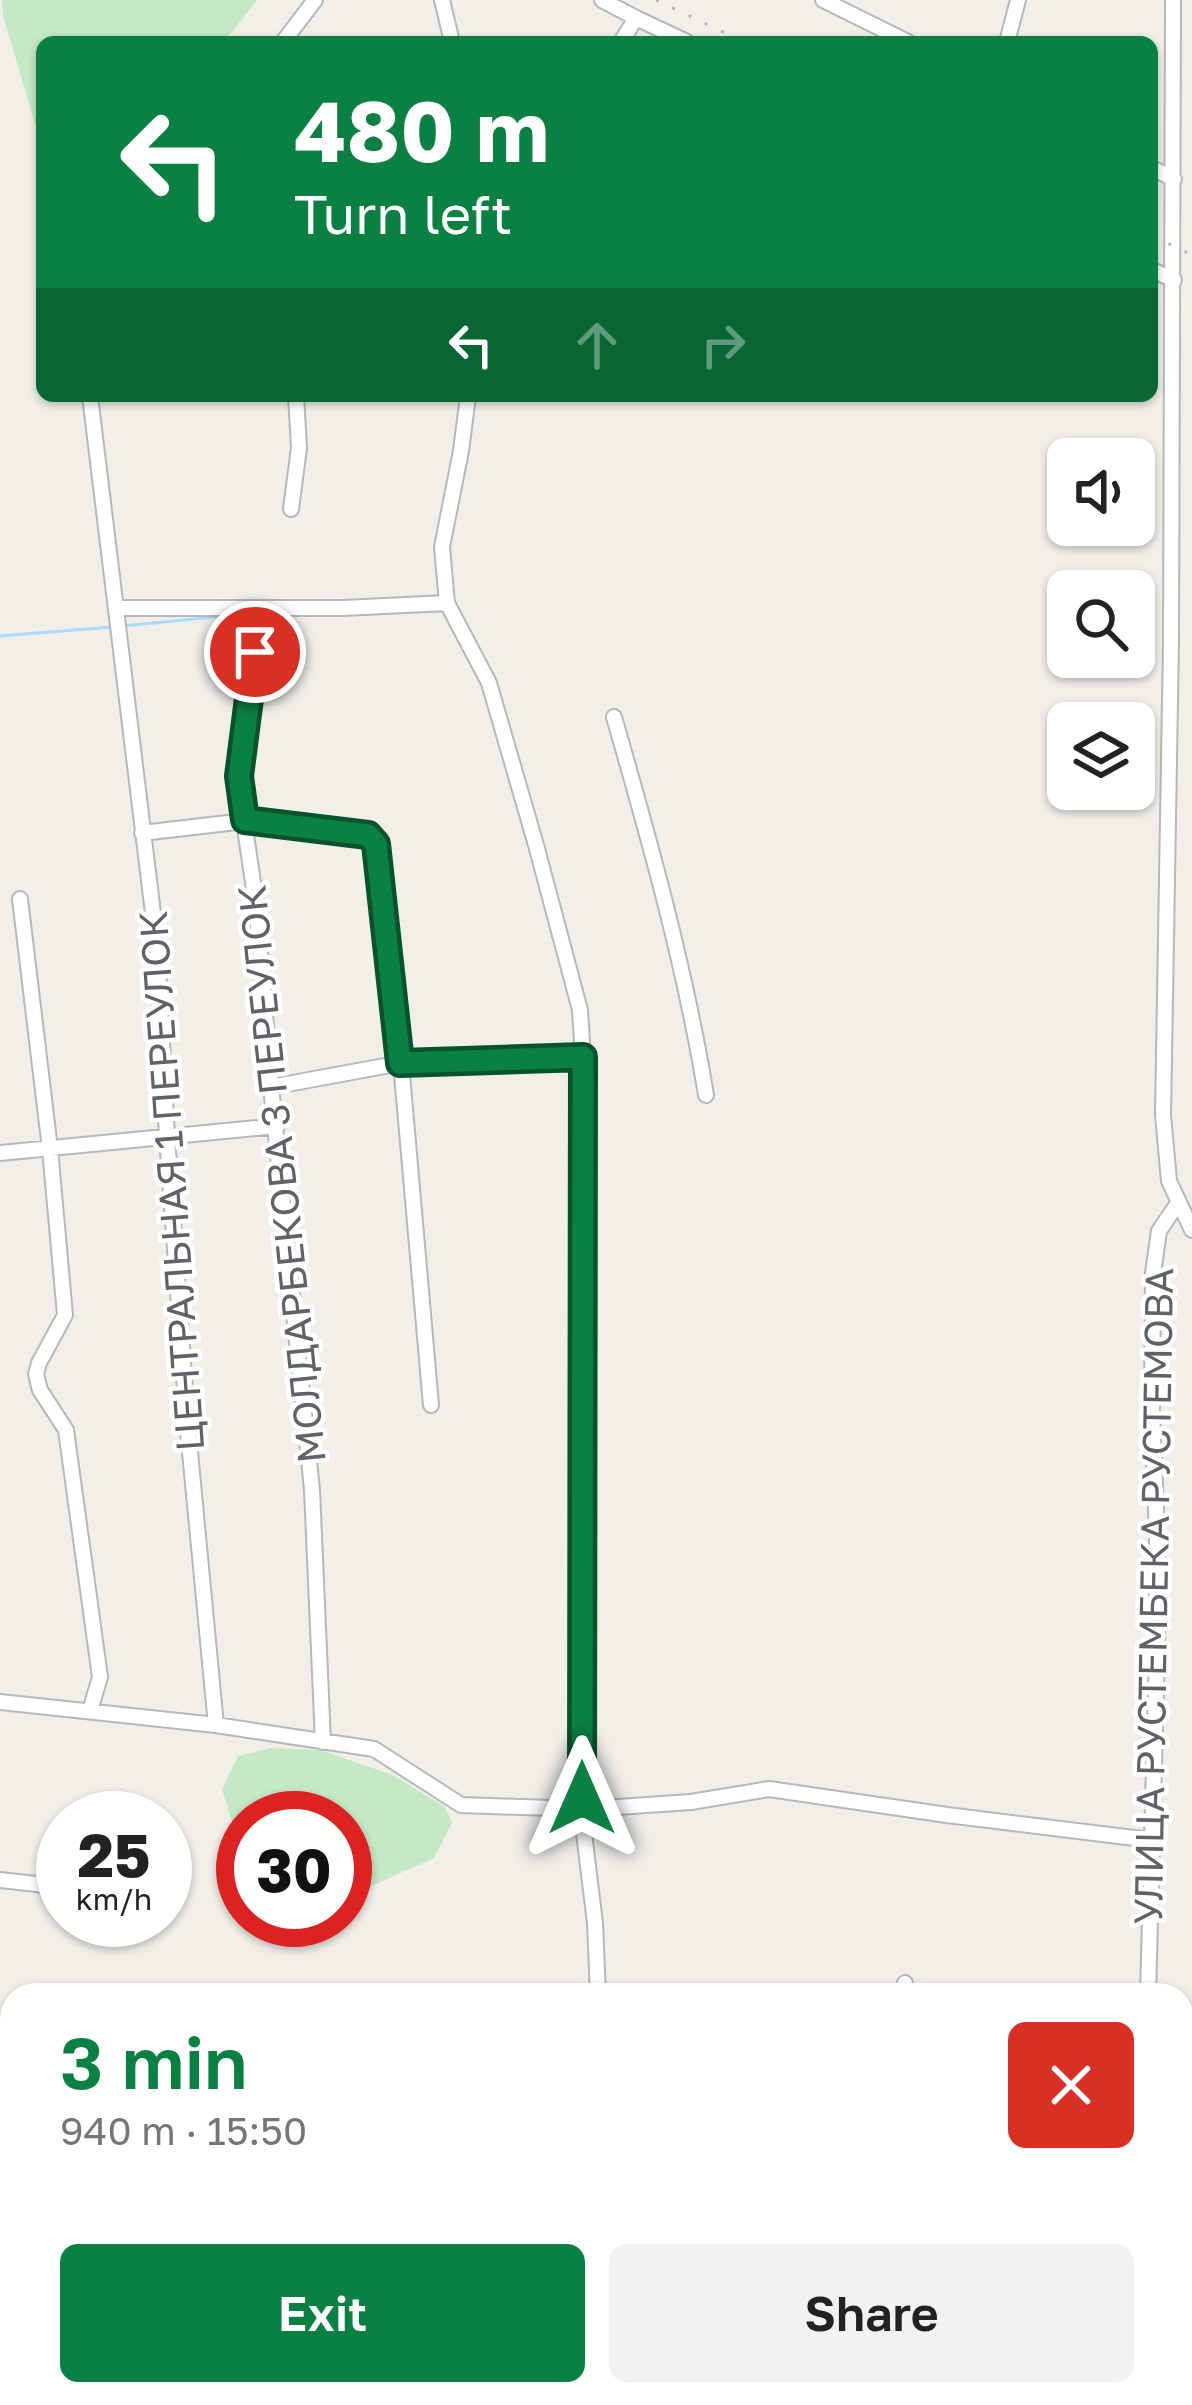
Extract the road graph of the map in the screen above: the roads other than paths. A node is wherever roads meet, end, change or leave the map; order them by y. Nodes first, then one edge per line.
1 (315, 0) edge
2 (442, 0) edge
3 (602, 0) edge
4 (823, 0) edge
5 (1018, 0) edge
6 (1173, 0) edge
7 (636, 17) junction
8 (288, 36) edge
9 (451, 36) edge
10 (625, 36) edge
11 (675, 36) edge
12 (896, 36) edge
13 (1009, 36) edge
14 (1158, 171) edge
15 (1174, 179) junction
16 (1158, 273) edge
17 (1174, 280) junction
18 (91, 402) edge
19 (296, 402) edge
20 (467, 402) edge
21 (291, 509) dead end
22 (447, 603) junction
23 (116, 608) junction
24 (251, 608) junction
25 (614, 717) dead end
26 (245, 820) junction
27 (142, 833) junction
28 (20, 898) dead end
29 (583, 1057) junction
30 (400, 1063) junction
31 (271, 1087) junction
32 (706, 1095) dead end
33 (277, 1126) junction
34 (167, 1137) junction
35 (50, 1149) junction
36 (0, 1154) edge
37 (1178, 1203) junction
38 (1192, 1230) edge
39 (430, 1405) dead end
40 (0, 1702) edge
41 (90, 1711) junction
42 (216, 1725) junction
43 (323, 1742) junction
44 (580, 1809) junction
45 (1151, 1840) junction
46 (0, 1880) edge
47 (36, 1884) edge
48 (598, 1983) edge
49 (1148, 1983) edge

1 - 8 street
2 - 9 street
3 - 7 street
4 - 12 street
5 - 13 street
6 - 15 street
7 - 10 street
7 - 11 street
14 - 15 street
15 - 17 street
16 - 17 street
17 - 37 street
18 - 23 street, ЦЕНТРАЛЬНАЯ 1 ПЕРЕУЛОК
19 - 21 street
20 - 22 street
22 - 24 street
22 - 29 street
23 - 24 street
23 - 27 street, ЦЕНТРАЛЬНАЯ 1 ПЕРЕУЛОК
24 - 26 street, МОЛДАРБЕКОВА 3 ПЕРЕУЛОК
25 - 32 street
26 - 27 street
26 - 30 street
26 - 31 street, МОЛДАРБЕКОВА 3 ПЕРЕУЛОК
27 - 34 street, ЦЕНТРАЛЬНАЯ 1 ПЕРЕУЛОК
28 - 35 street
29 - 30 street
29 - 44 street
30 - 31 street
30 - 39 street
31 - 33 street, МОЛДАРБЕКОВА 3 ПЕРЕУЛОК
33 - 34 street
33 - 43 street, МОЛДАРБЕКОВА 3 ПЕРЕУЛОК
34 - 35 street
34 - 42 street, ЦЕНТРАЛЬНАЯ 1 ПЕРЕУЛОК
35 - 36 street
35 - 41 street
37 - 38 street
37 - 45 street, УЛИЦА РУСТЕМБЕКА РУСТЕМОВА
40 - 41 street
41 - 42 street
42 - 43 street
43 - 44 street
44 - 45 street
44 - 48 street
45 - 49 street, УЛИЦА РУСТЕМБЕКА РУСТЕМОВА
46 - 47 street

